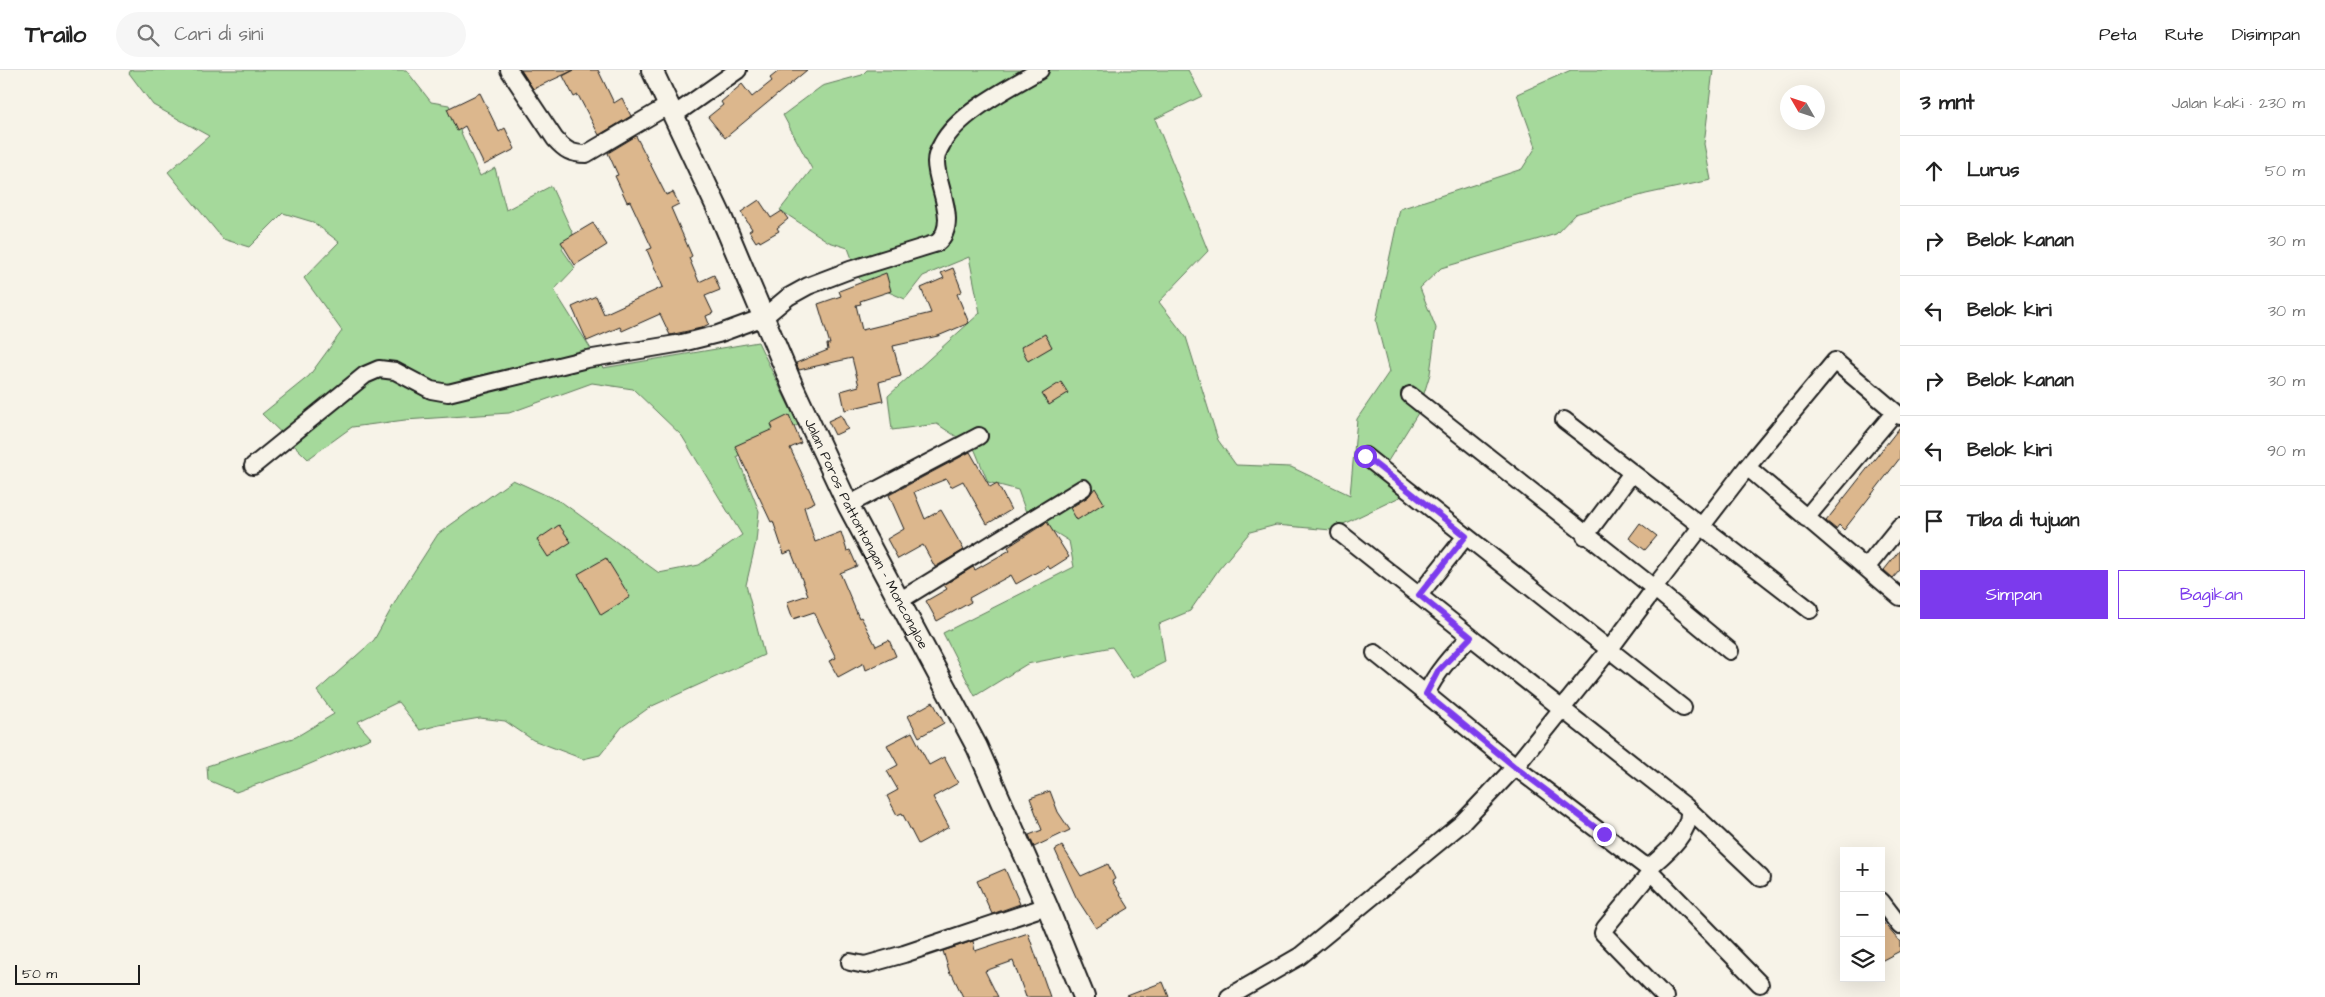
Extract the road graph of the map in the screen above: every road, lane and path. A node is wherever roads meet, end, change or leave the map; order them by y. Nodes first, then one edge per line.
1 (509, 70) edge
2 (652, 70) edge
3 (738, 70) edge
4 (1040, 70) edge
5 (672, 110) junction
6 (764, 317) junction
7 (1410, 394) dead end
8 (1898, 414) edge
9 (1564, 420) dead end
10 (979, 436) dead end
11 (1365, 456) dead end
12 (253, 466) dead end
13 (1746, 468) junction
14 (1632, 473) junction
15 (1083, 488) dead end
16 (848, 505) junction
17 (1806, 518) junction
18 (1700, 526) junction
19 (1900, 526) edge
20 (1340, 532) dead end
21 (1466, 536) junction
22 (1586, 536) junction
23 (1866, 568) junction
24 (1654, 588) junction
25 (1419, 595) junction
26 (1900, 597) edge
27 (899, 601) junction
28 (1810, 610) dead end
29 (1471, 637) junction
30 (1609, 650) junction
31 (1730, 651) dead end
32 (1375, 653) dead end
33 (1426, 694) junction
34 (1683, 708) dead end
35 (1560, 709) junction
36 (1515, 767) junction
37 (1689, 810) junction
38 (1648, 869) junction
39 (1761, 878) dead end
40 (1047, 906) junction
41 (1885, 906) edge
42 (1900, 926) edge
43 (850, 962) dead end
44 (1760, 984) dead end
45 (1084, 997) edge
46 (1229, 997) edge
47 (1665, 997) edge

1 - 5 street
2 - 5 street, Jalan Poros Pattontongan - Moncongloe
3 - 5 street
4 - 6 street
5 - 6 street, Jalan Poros Pattontongan - Moncongloe
6 - 12 street
6 - 16 street, Jalan Poros Pattontongan - Moncongloe
7 - 22 street
8 - 13 street
8 - 17 street
9 - 14 street
10 - 16 street
11 - 21 street
13 - 17 street
13 - 18 street
14 - 18 street
14 - 22 street
15 - 27 street
16 - 27 street, Jalan Poros Pattontongan - Moncongloe
17 - 23 street
18 - 24 street
18 - 28 street
19 - 23 street
20 - 25 street
21 - 25 street
21 - 30 street
22 - 24 street
23 - 26 street
24 - 30 street
24 - 31 street
25 - 29 street
27 - 40 street, Jalan Poros Pattontongan - Moncongloe
29 - 33 street
29 - 35 street
30 - 34 street
30 - 35 street
32 - 33 street
33 - 36 street
35 - 36 street
35 - 37 street
36 - 38 street
36 - 46 street
37 - 38 street
37 - 39 street
38 - 44 street
38 - 47 street
40 - 43 street
40 - 45 street, Jalan Poros Pattontongan - Moncongloe
41 - 42 street

